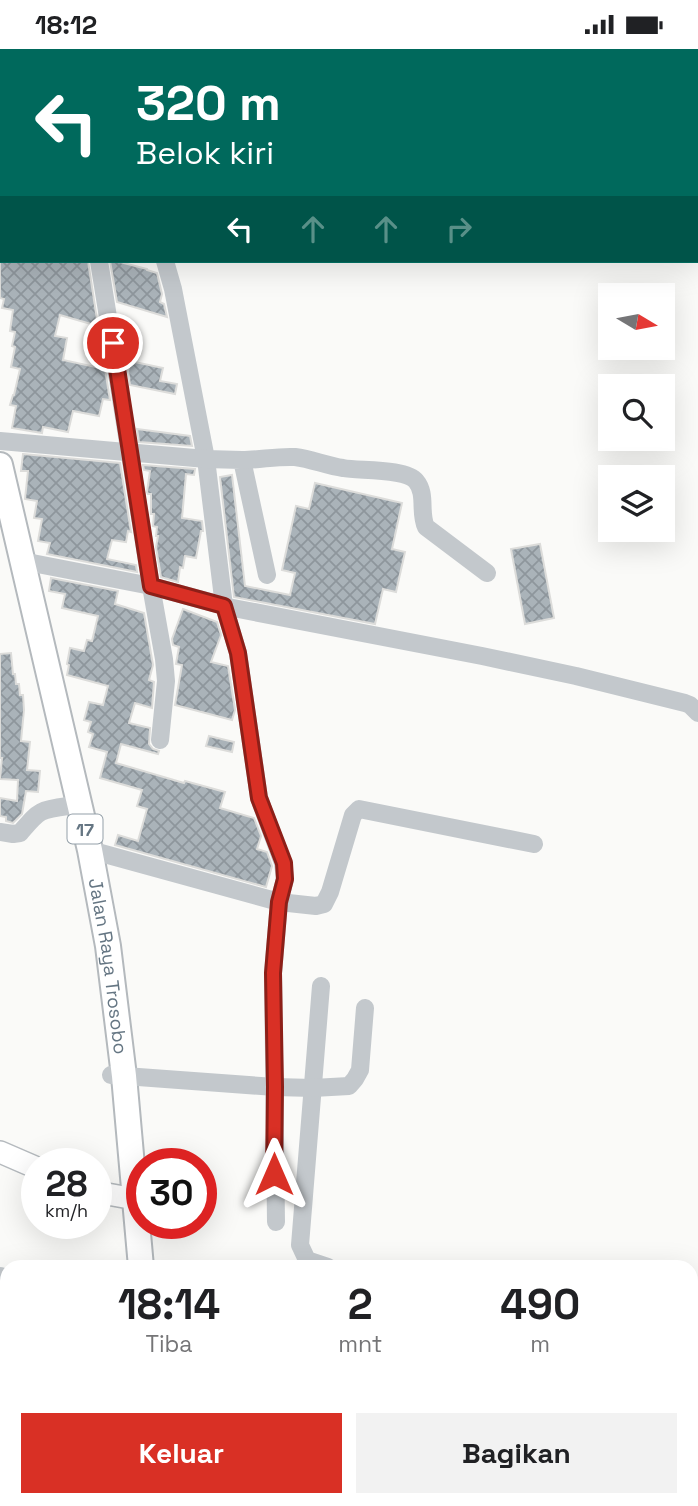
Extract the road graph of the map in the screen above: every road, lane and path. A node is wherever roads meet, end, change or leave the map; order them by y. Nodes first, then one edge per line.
1 (99, 263) edge
2 (166, 263) edge
3 (0, 441) edge
4 (130, 452) junction
5 (211, 459) junction
6 (242, 460) junction
7 (0, 465) edge
8 (0, 517) edge
9 (16, 553) junction
10 (487, 573) dead end
11 (267, 575) dead end
12 (151, 586) junction
13 (230, 608) junction
14 (698, 713) edge
15 (160, 740) dead end
16 (58, 808) junction
17 (0, 832) edge
18 (534, 844) dead end
19 (90, 850) junction
20 (283, 903) junction
21 (321, 986) dead end
22 (365, 1008) dead end
23 (118, 1076) junction
24 (275, 1087) junction
25 (313, 1088) junction
26 (0, 1152) edge
27 (21, 1161) edge
28 (116, 1196) edge
29 (276, 1222) dead end
30 (126, 1260) edge
31 (139, 1260) edge
32 (307, 1260) edge

1 - 4 street
2 - 5 street
3 - 4 street
4 - 5 street
4 - 12 street
5 - 6 street
5 - 13 street
6 - 10 street
6 - 11 street
7 - 9 highway, Jalan Raya Trosobo / 17
8 - 9 highway, Jalan Raya Trosobo / 17
9 - 12 street
9 - 16 highway, Jalan Raya Trosobo / 17
9 - 19 highway, Jalan Raya Trosobo / 17
12 - 13 street
12 - 15 street
13 - 14 street
13 - 20 street
16 - 17 street
16 - 23 highway, Jalan Raya Trosobo / 17
18 - 20 street
19 - 20 street
19 - 23 highway, Jalan Raya Trosobo / 17
20 - 24 street
21 - 25 street
22 - 25 street
23 - 24 street
23 - 28 highway, Jalan Raya Trosobo / 17
24 - 25 street
24 - 29 street
25 - 32 street
26 - 27 main road
28 - 30 highway, Jalan Raya Trosobo / 17
28 - 31 highway, Jalan Raya Trosobo / 17

